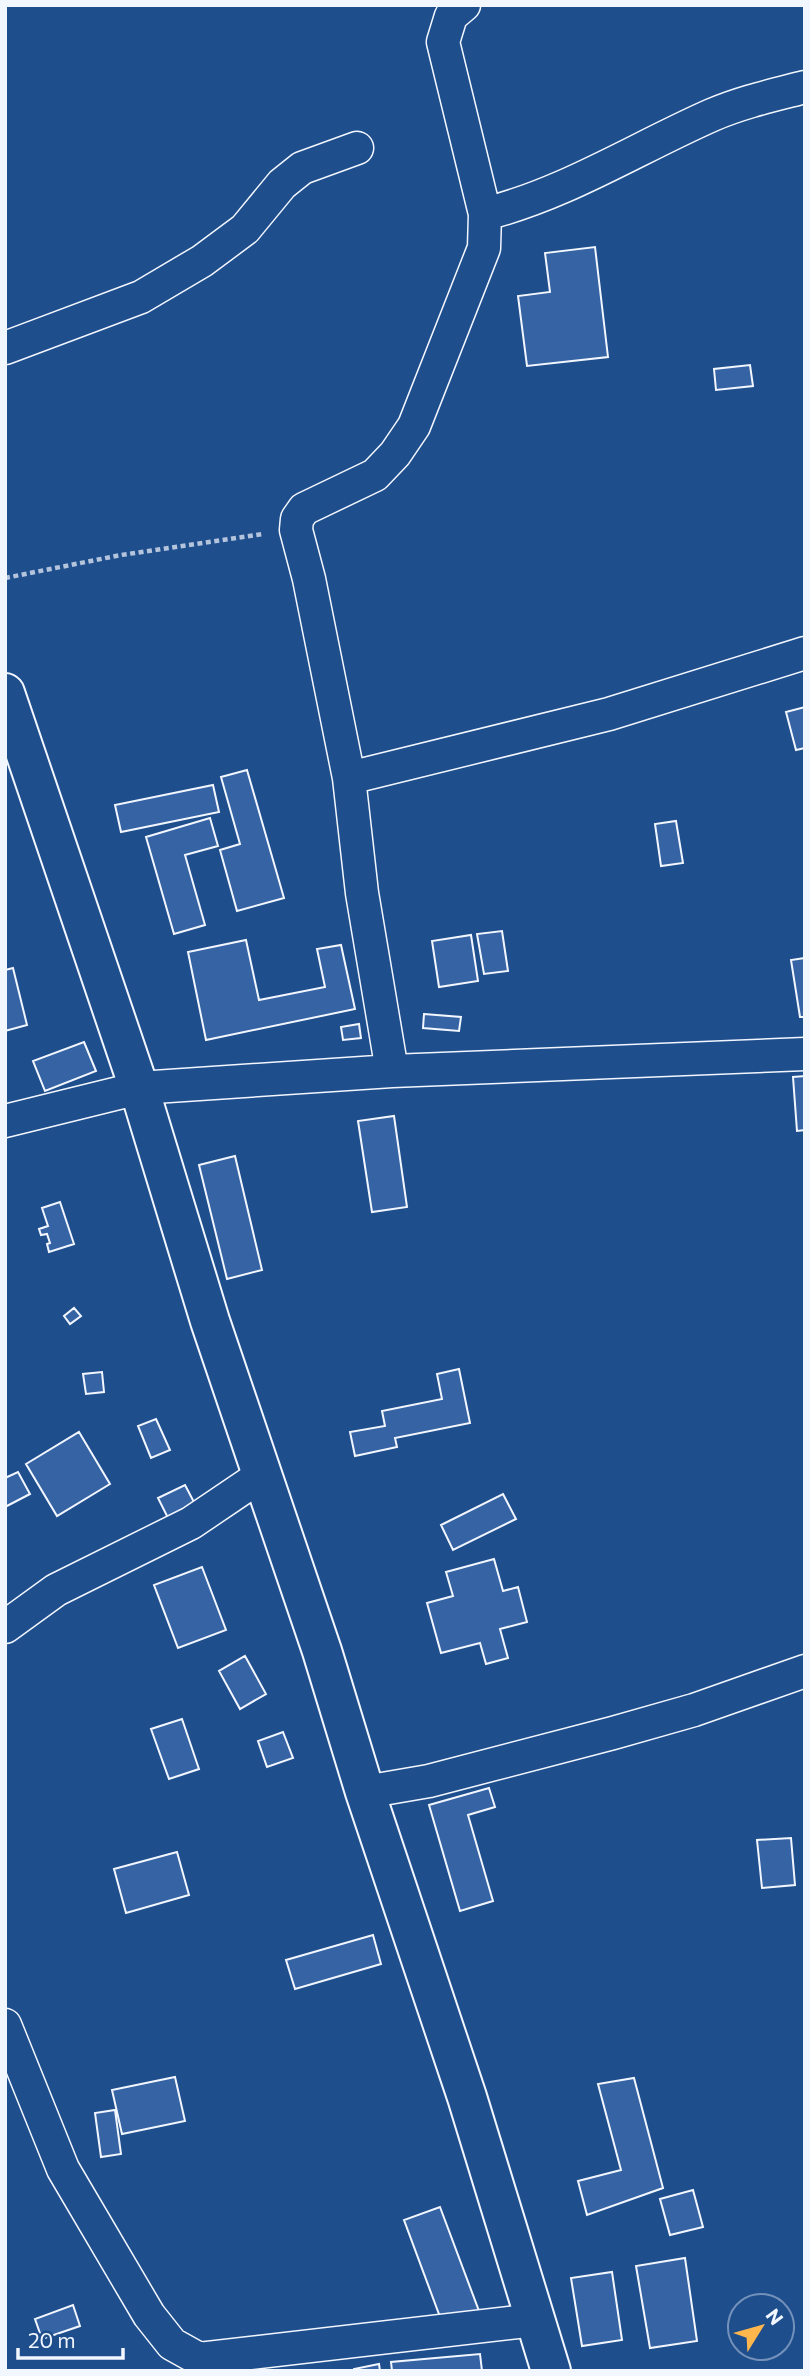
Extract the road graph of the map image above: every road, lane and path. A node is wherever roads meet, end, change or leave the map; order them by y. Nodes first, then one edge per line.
1 (464, 5) edge
2 (805, 87) edge
3 (357, 148) dead end
4 (485, 214) junction
5 (5, 348) edge
6 (296, 530) junction
7 (5, 578) edge
8 (805, 653) edge
9 (5, 693) edge
10 (349, 778) junction
11 (805, 1054) edge
12 (392, 1071) junction
13 (139, 1088) junction
14 (5, 1121) edge
15 (262, 1475) junction
16 (5, 1627) edge
17 (805, 1671) edge
18 (365, 1792) junction
19 (5, 2025) edge
20 (535, 2320) junction
21 (551, 2371) edge

1 - 4 street
2 - 4 street
3 - 5 street
4 - 6 street
6 - 7 path
6 - 10 street
8 - 10 street
9 - 13 street
10 - 12 street
11 - 12 street
12 - 13 street
13 - 14 street
13 - 15 street
15 - 16 street
15 - 18 street
17 - 18 street
18 - 20 street
19 - 20 street
20 - 21 street

